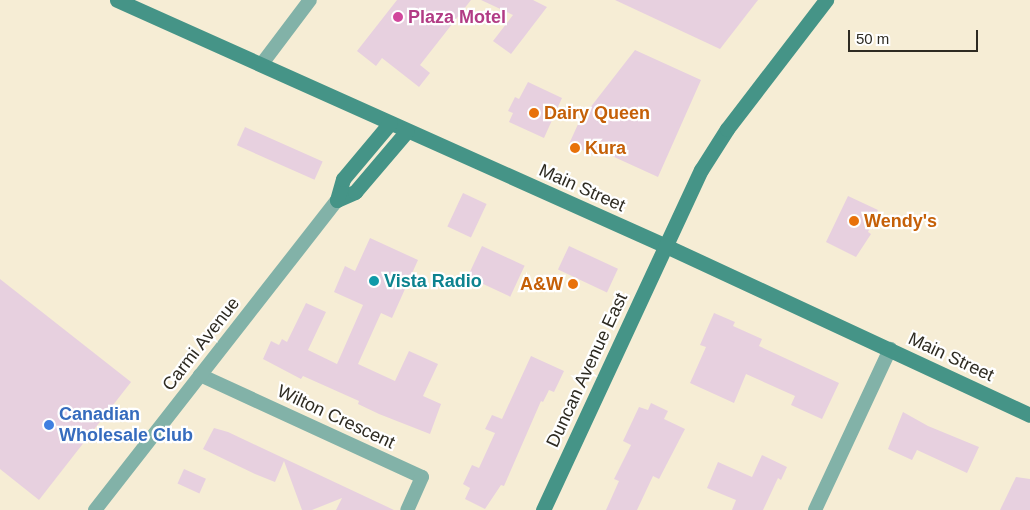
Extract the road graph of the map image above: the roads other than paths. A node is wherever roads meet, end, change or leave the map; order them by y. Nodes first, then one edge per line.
1 (117, 0) edge
2 (310, 0) edge
3 (826, 0) edge
4 (261, 65) junction
5 (390, 123) junction
6 (408, 131) junction
7 (337, 200) junction
8 (666, 246) junction
9 (890, 349) junction
10 (200, 375) junction
11 (1030, 415) edge
12 (95, 510) edge
13 (407, 510) edge
14 (543, 510) edge
15 (815, 510) edge

1 - 4 main road, Main Street
2 - 4 street
3 - 8 main road, Duncan Avenue East
4 - 5 main road, Main Street
5 - 6 main road, Main Street
5 - 7 main road
6 - 7 main road
6 - 8 main road, Main Street
7 - 10 street, Carmi Avenue
8 - 9 main road, Main Street
8 - 14 main road, Duncan Avenue East
9 - 11 main road, Main Street
9 - 15 street
10 - 12 street, Carmi Avenue
10 - 13 street, Wilton Crescent

